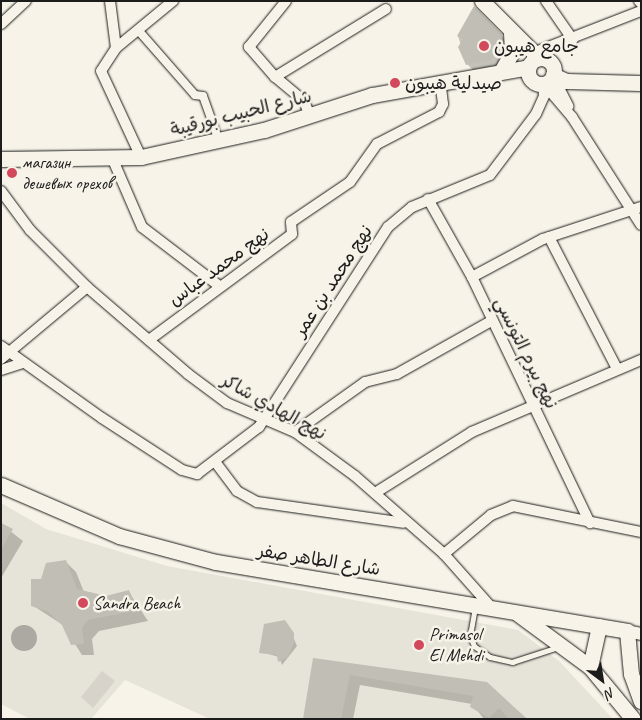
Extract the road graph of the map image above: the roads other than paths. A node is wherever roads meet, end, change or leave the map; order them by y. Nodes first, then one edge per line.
1 (26, 1) edge
2 (110, 1) edge
3 (174, 1) edge
4 (286, 1) edge
5 (482, 1) edge
6 (546, 1) edge
7 (386, 9) dead end
8 (641, 11) edge
9 (1, 24) edge
10 (138, 30) junction
11 (511, 33) junction
12 (573, 40) junction
13 (116, 48) junction
14 (502, 70) junction
15 (486, 75) junction
16 (545, 75) junction
17 (275, 76) junction
18 (440, 81) junction
19 (641, 83) edge
20 (536, 114) junction
21 (310, 116) junction
22 (219, 141) junction
23 (140, 157) junction
24 (1, 159) edge
25 (113, 160) junction
26 (1, 191) edge
27 (428, 199) junction
28 (637, 209) edge
29 (641, 225) edge
30 (549, 237) junction
31 (472, 277) junction
32 (218, 285) junction
33 (87, 287) junction
34 (491, 321) junction
35 (149, 340) junction
36 (3, 353) edge
37 (641, 360) edge
38 (22, 364) junction
39 (617, 369) junction
40 (1, 370) edge
41 (533, 404) junction
42 (265, 418) junction
43 (295, 432) junction
44 (216, 463) junction
45 (1, 484) edge
46 (375, 493) junction
47 (404, 523) junction
48 (590, 524) junction
49 (641, 532) edge
50 (444, 554) junction
51 (475, 604) junction
52 (491, 607) junction
53 (515, 612) junction
54 (599, 626) junction
55 (634, 632) edge
56 (563, 645) junction
57 (590, 667) junction
58 (641, 701) edge
59 (633, 719) edge

1 - 9 street
2 - 13 street
3 - 10 street
4 - 17 street
5 - 11 main road
6 - 12 street
7 - 17 street
8 - 12 street
10 - 13 street
10 - 22 street
11 - 14 main road
11 - 16 main road
12 - 16 street
13 - 23 street
14 - 15 main road, شارع الحبيب بورقيبة
14 - 16 main road, شارع الحبيب بورقيبة
15 - 16 main road, شارع الحبيب بورقيبة
15 - 18 main road, شارع الحبيب بورقيبة
16 - 19 main road, شارع الحبيب بورقيبة
16 - 20 street
16 - 20 street, نهج محمد بن عمر
16 - 28 street
17 - 21 street
18 - 21 main road, شارع الحبيب بورقيبة
18 - 32 street, نهج محمد عباس
20 - 27 street, نهج محمد بن عمر
21 - 22 main road, شارع الحبيب بورقيبة
22 - 23 main road, شارع الحبيب بورقيبة
23 - 25 main road, شارع الحبيب بورقيبة
24 - 25 main road, شارع الحبيب بورقيبة
25 - 32 street
26 - 33 street, نهج الهادي شاكر
27 - 31 street, نهج بيرم التونسي
27 - 42 street, نهج محمد بن عمر
28 - 29 street
28 - 30 street
30 - 31 street
30 - 39 street
31 - 34 street, نهج بيرم التونسي
32 - 35 street, نهج محمد عباس
33 - 35 street, نهج الهادي شاكر
33 - 36 street
34 - 41 street, نهج بيرم التونسي
34 - 43 street
35 - 42 street, نهج الهادي شاكر
36 - 38 street
37 - 39 street
38 - 40 street
38 - 44 street, نهج محمد بن عمر
39 - 41 street
41 - 46 street
41 - 48 street, نهج بيرم التونسي
42 - 43 street, نهج الهادي شاكر
42 - 44 street, نهج محمد بن عمر
43 - 46 street, نهج الهادي شاكر
44 - 47 street
45 - 51 main road, شارع الطاهر صفر
46 - 47 street, نهج الهادي شاكر
47 - 50 street, نهج الهادي شاكر
48 - 49 street
48 - 50 street
50 - 52 street, نهج الهادي شاكر
51 - 52 main road, شارع الطاهر صفر
51 - 56 lane
52 - 53 main road, شارع الطاهر صفر
53 - 54 main road, شارع الطاهر صفر
53 - 56 main road
54 - 55 main road, شارع الطاهر صفر
54 - 57 main road
55 - 58 main road
56 - 57 main road
57 - 59 main road

